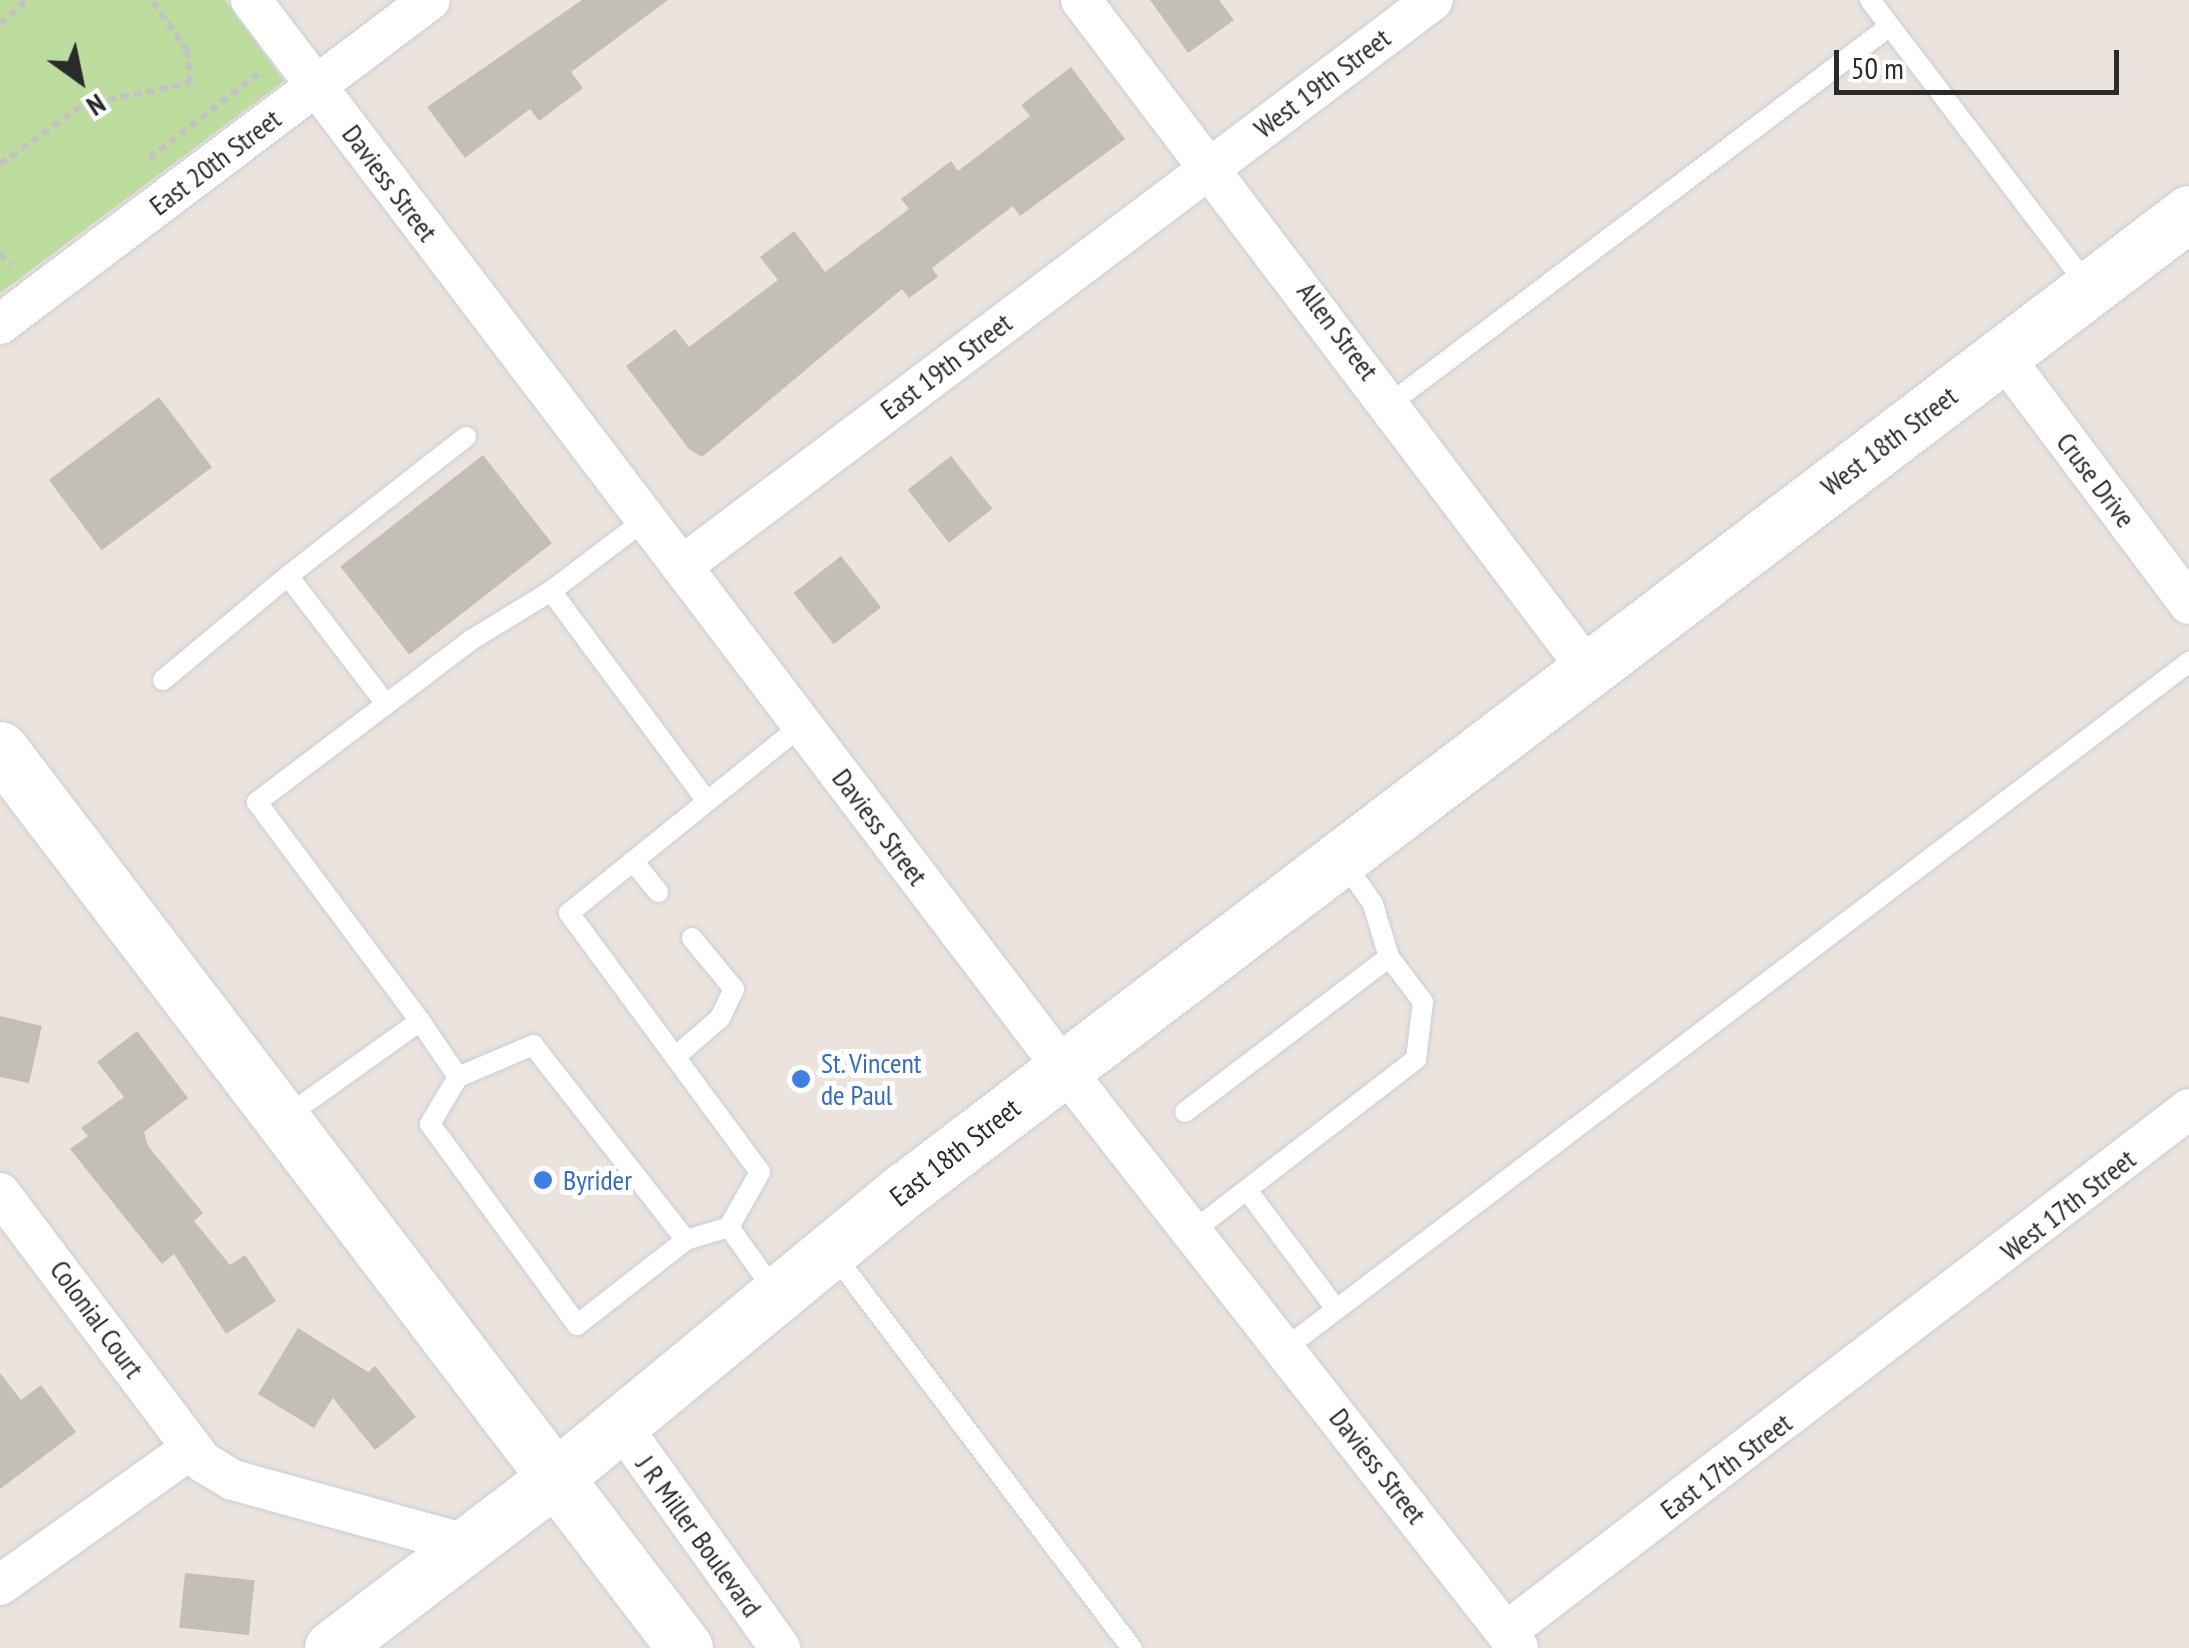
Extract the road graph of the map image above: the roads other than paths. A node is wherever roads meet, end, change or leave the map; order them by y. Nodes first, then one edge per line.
1 (251, 0) edge
2 (430, 0) edge
3 (1082, 0) edge
4 (1433, 0) edge
5 (1870, 0) edge
6 (1890, 26) junction
7 (316, 86) junction
8 (1210, 166) junction
9 (2189, 213) edge
10 (2090, 288) junction
11 (0, 324) edge
12 (2002, 356) junction
13 (1391, 403) junction
14 (466, 437) dead end
15 (646, 520) junction
16 (682, 566) junction
17 (288, 576) junction
18 (550, 591) junction
19 (2189, 604) edge
20 (2189, 662) edge
21 (1588, 668) junction
22 (163, 680) dead end
23 (386, 704) junction
24 (802, 725) junction
25 (0, 749) edge
26 (707, 801) junction
27 (634, 861) junction
28 (1342, 861) junction
29 (658, 892) dead end
30 (692, 938) dead end
31 (1389, 956) junction
32 (420, 1021) junction
33 (676, 1057) junction
34 (1064, 1069) junction
35 (458, 1077) junction
36 (2189, 1108) edge
37 (1185, 1112) dead end
38 (282, 1119) junction
39 (1247, 1190) junction
40 (0, 1193) edge
41 (729, 1227) junction
42 (1194, 1230) junction
43 (686, 1240) junction
44 (831, 1250) junction
45 (777, 1294) junction
46 (1946, 1301) joint
47 (1336, 1309) junction
48 (1287, 1347) junction
49 (619, 1424) junction
50 (190, 1448) junction
51 (555, 1478) junction
52 (466, 1544) junction
53 (0, 1585) edge
54 (1512, 1640) edge
55 (332, 1648) edge
56 (685, 1648) edge
57 (780, 1648) edge
58 (1132, 1648) edge

1 - 7 street, Daviess Street
2 - 7 street, East 20th Street
3 - 8 street, Allen Street
4 - 8 street, West 19th Street
5 - 6 lane
6 - 10 lane
6 - 13 lane
7 - 11 street, East 20th Street
7 - 15 street, Daviess Street
8 - 13 street, Allen Street
8 - 16 street, East 19th Street
9 - 10 street, West 18th Street
10 - 12 street, West 18th Street
12 - 19 street, Cruse Drive
12 - 21 street, West 18th Street
13 - 21 street, Allen Street
14 - 17 lane
15 - 16 street, Daviess Street
15 - 18 lane
16 - 24 street, Daviess Street
17 - 22 lane
17 - 23 lane
18 - 23 lane
18 - 26 lane
20 - 47 lane
21 - 28 street, East 18th Street
23 - 32 lane
24 - 26 lane
24 - 34 street, Daviess Street
25 - 38 street
26 - 27 lane
27 - 29 lane
27 - 33 lane
28 - 31 lane
28 - 34 street, East 18th Street
30 - 33 lane
31 - 37 lane
31 - 39 lane
32 - 35 lane
32 - 38 lane
33 - 41 lane
34 - 42 street, Daviess Street
34 - 44 street, East 18th Street
35 - 43 lane
35 - 43 lane
36 - 46 street, West 17th Street
38 - 51 street
39 - 42 lane
39 - 47 lane
40 - 50 street, Colonial Court
41 - 43 lane
41 - 45 lane
42 - 48 street, Daviess Street
44 - 45 street, East 18th Street
44 - 58 lane
45 - 49 street, East 18th Street
46 - 54 street, East 17th Street
47 - 48 lane
48 - 54 street, Daviess Street
49 - 51 street, East 18th Street
49 - 57 street, J R Miller Boulevard
50 - 52 street, Colonial Court
50 - 53 street
51 - 52 street, East 18th Street
51 - 56 street
52 - 55 street, East 18th Street

